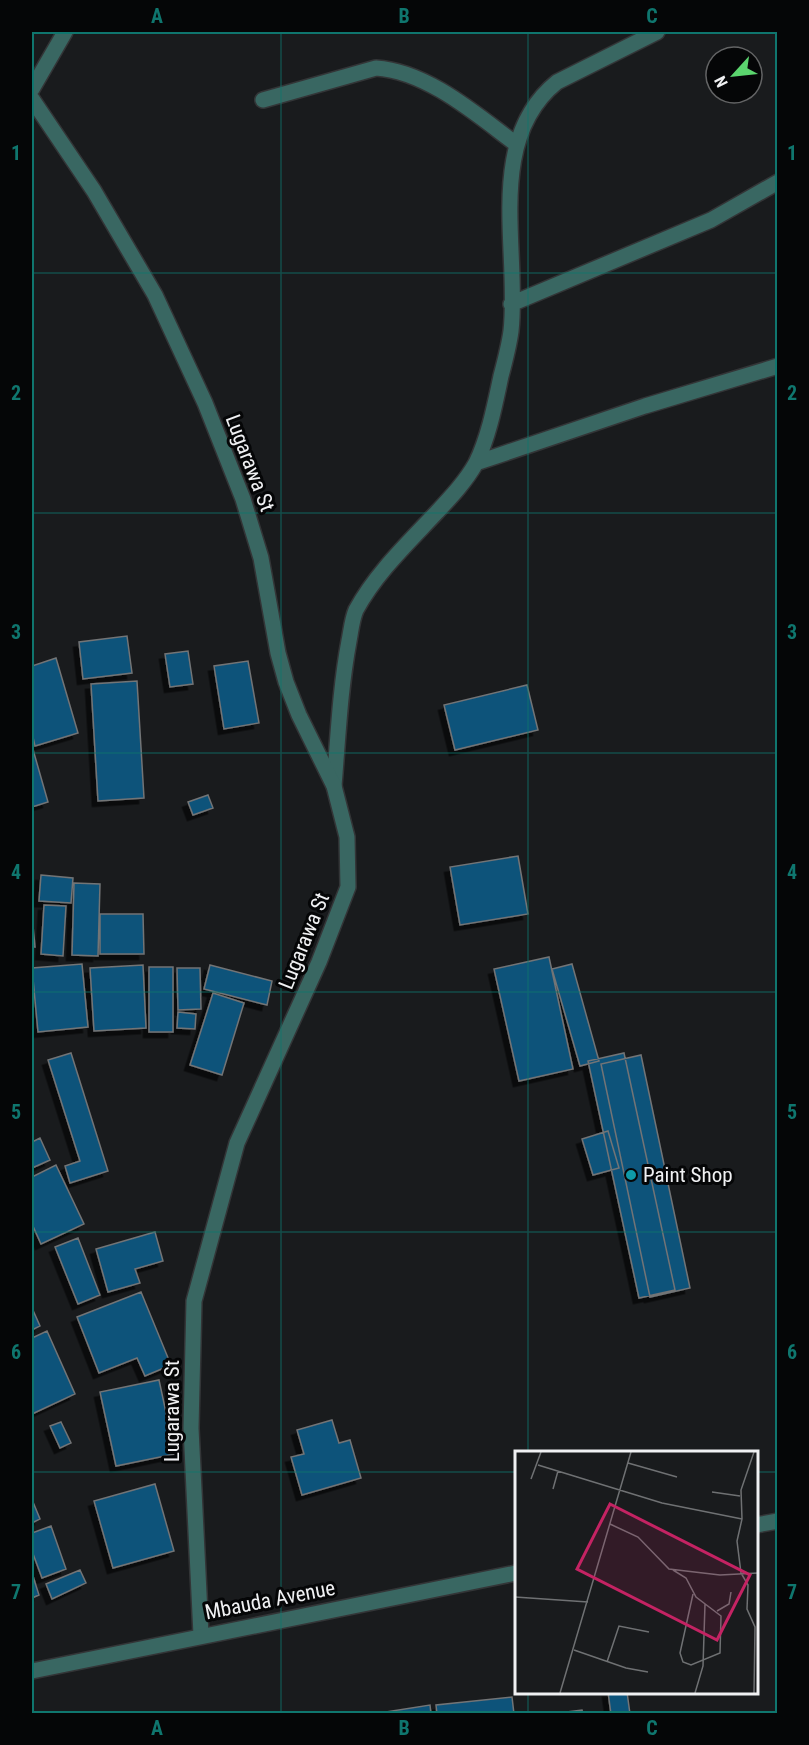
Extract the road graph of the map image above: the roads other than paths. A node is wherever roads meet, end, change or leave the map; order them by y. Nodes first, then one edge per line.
1 (65, 32) edge
2 (657, 32) edge
3 (32, 89) edge
4 (32, 99) edge
5 (263, 100) dead end
6 (516, 144) junction
7 (777, 182) edge
8 (511, 304) junction
9 (777, 366) edge
10 (476, 463) junction
11 (334, 786) junction
12 (777, 1521) edge
13 (758, 1525) edge
14 (515, 1573) edge
15 (201, 1635) junction
16 (32, 1671) edge

1 - 3 street
2 - 6 street
4 - 11 street, Lugarawa St
5 - 6 street
6 - 8 street
7 - 8 street
8 - 10 street
9 - 10 street
10 - 11 street
11 - 15 street, Lugarawa St
12 - 13 street
14 - 15 street, Mbauda Avenue
15 - 16 street, Mbauda Avenue

